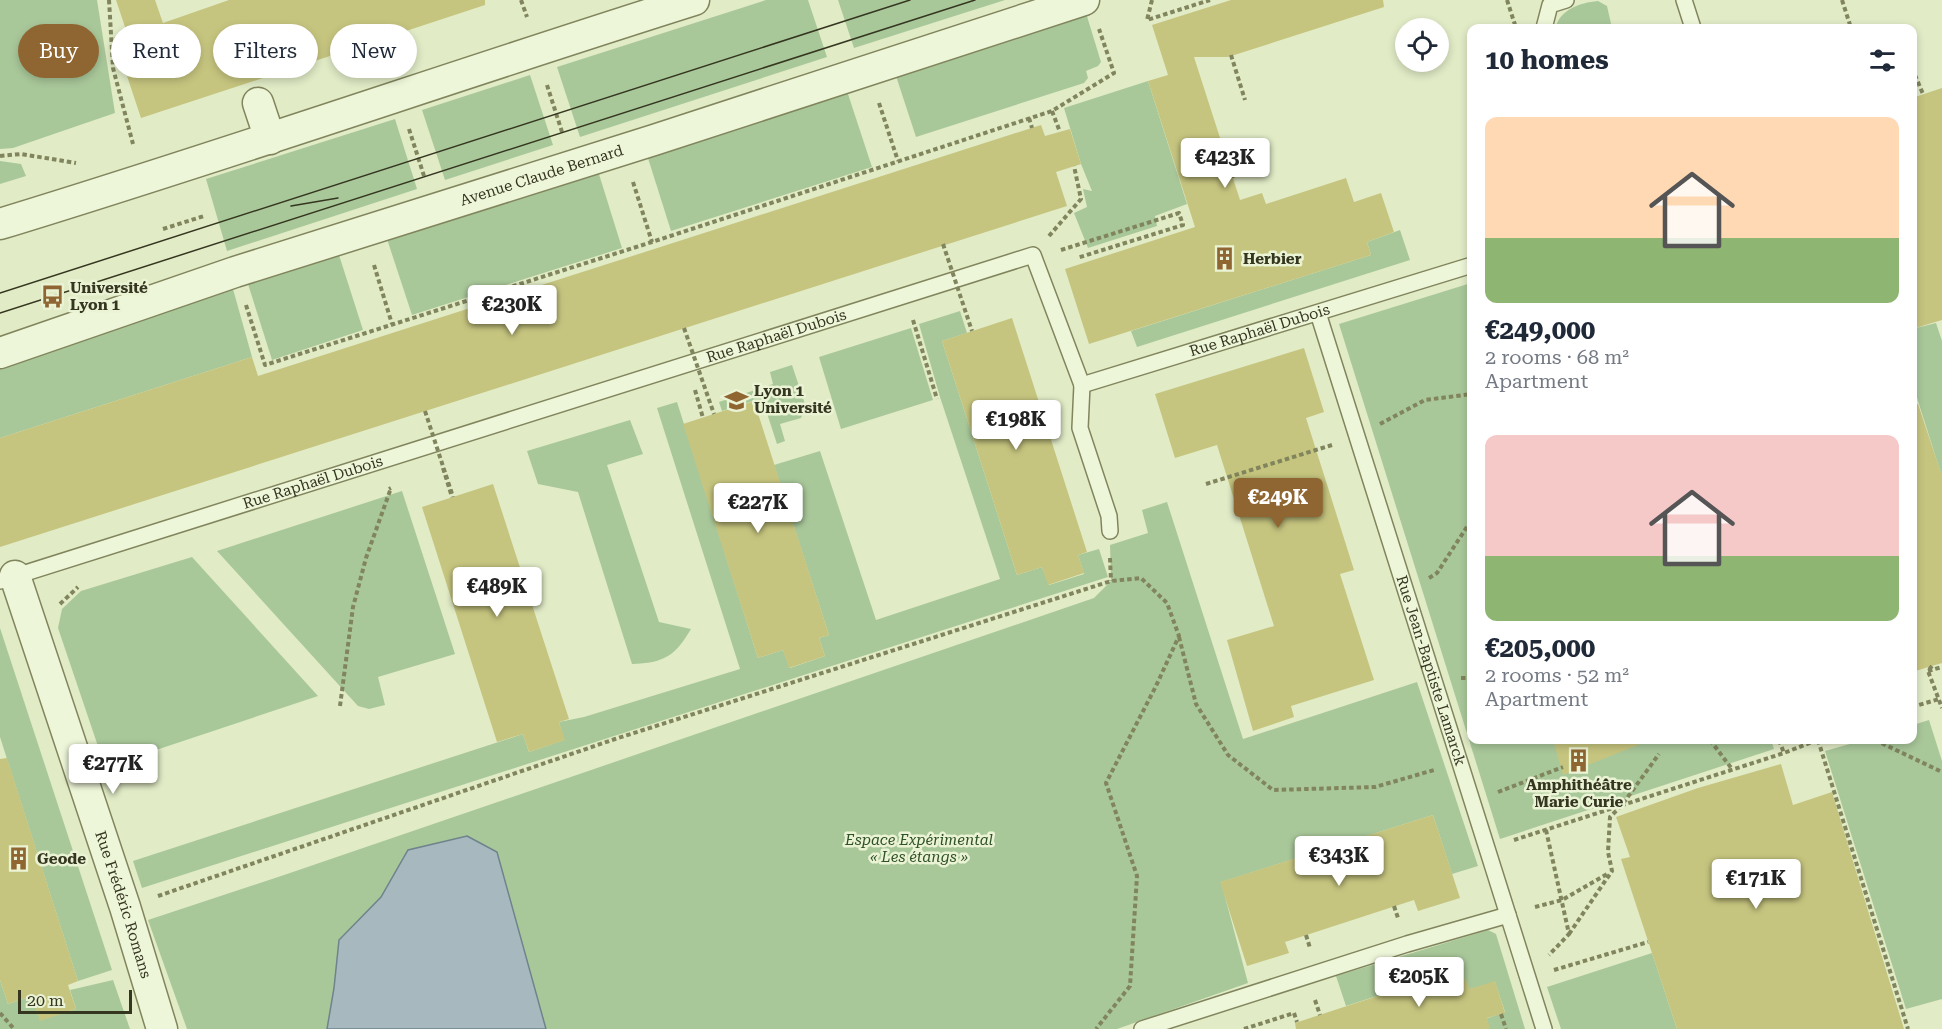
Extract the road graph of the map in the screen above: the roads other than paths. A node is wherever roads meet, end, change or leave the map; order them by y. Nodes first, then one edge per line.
1 (694, 0) edge
2 (1566, 0) edge
3 (1684, 0) edge
4 (1090, 10) edge
5 (1545, 24) edge
6 (1692, 24) edge
7 (258, 103) dead end
8 (270, 140) junction
9 (0, 224) edge
10 (1467, 267) edge
11 (1317, 313) junction
12 (0, 353) edge
13 (1082, 385) junction
14 (1110, 531) dead end
15 (7, 578) edge
16 (1508, 915) junction
17 (162, 1029) edge
18 (1142, 1029) edge
19 (1544, 1029) edge

1 - 8 street
2 - 5 lane
3 - 6 lane
4 - 12 street, Avenue Claude Bernard
7 - 8 street
8 - 9 street
10 - 11 lane, Rue Raphaël Dubois
11 - 13 lane, Rue Raphaël Dubois
11 - 16 lane, Rue Jean-Baptiste Lamarck
13 - 14 lane
13 - 15 lane, Rue Raphaël Dubois
15 - 17 street, Rue Frédéric Romans
16 - 18 lane
16 - 19 lane, Rue Jean-Baptiste Lamarck

